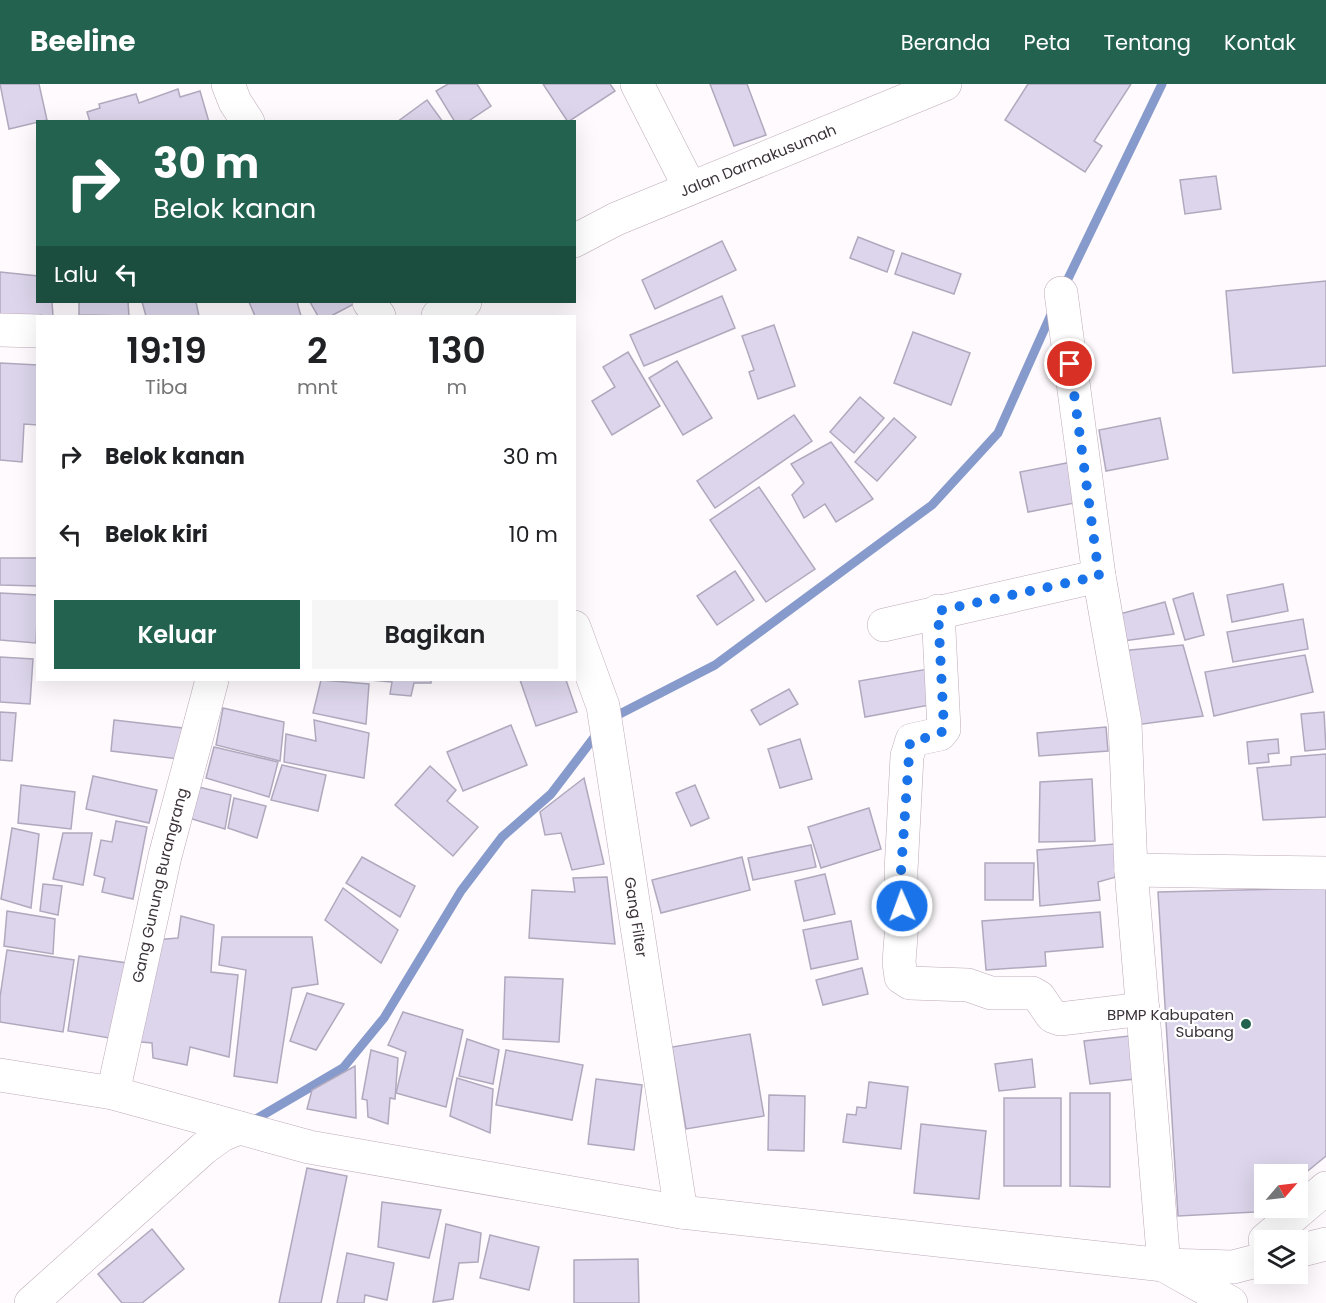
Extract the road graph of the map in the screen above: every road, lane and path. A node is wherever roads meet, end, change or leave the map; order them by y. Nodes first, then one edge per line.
1 (637, 84) edge
2 (945, 84) edge
3 (690, 188) junction
4 (576, 241) edge
5 (1061, 294) dead end
6 (370, 303) edge
7 (463, 303) edge
8 (379, 315) edge
9 (440, 315) edge
10 (0, 330) edge
11 (36, 331) edge
12 (1099, 576) junction
13 (938, 611) junction
14 (884, 625) dead end
15 (576, 632) edge
16 (212, 681) edge
17 (1131, 870) junction
18 (1326, 873) edge
19 (1143, 1009) junction
20 (0, 1075) edge
21 (113, 1093) junction
22 (239, 1128) junction
23 (1326, 1188) edge
24 (681, 1212) junction
25 (1278, 1230) edge
26 (1326, 1244) edge
27 (1308, 1248) edge
28 (1254, 1250) edge
29 (1254, 1262) edge
30 (1164, 1265) junction
31 (1233, 1267) junction
32 (31, 1303) edge
33 (1232, 1303) edge

1 - 3 street
2 - 3 street, Jalan Darmakusumah
3 - 4 street, Jalan Darmakusumah
5 - 12 street
6 - 8 street
7 - 9 street
10 - 11 street
12 - 13 street
12 - 17 street
13 - 14 street
13 - 19 street
15 - 24 street, Gang Filter
16 - 21 street, Gang Gunung Burangrang
17 - 18 street
17 - 19 street
19 - 30 street
20 - 21 street
21 - 22 street
22 - 24 street
22 - 32 street
23 - 25 street
24 - 30 street
26 - 27 street
28 - 31 street
29 - 31 street
30 - 31 street
30 - 33 street

